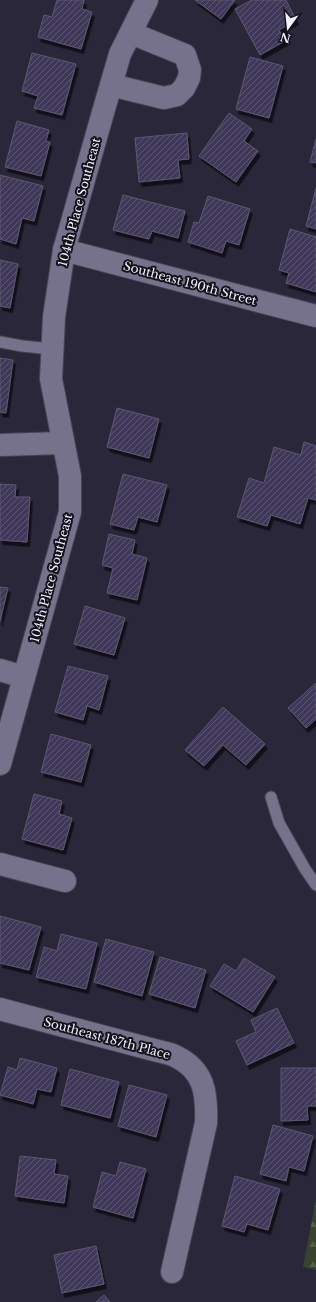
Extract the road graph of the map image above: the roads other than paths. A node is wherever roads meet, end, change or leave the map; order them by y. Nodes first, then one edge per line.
1 (147, 0) edge
2 (131, 33) junction
3 (111, 84) junction
4 (64, 250) junction
5 (316, 316) edge
6 (0, 342) edge
7 (52, 349) junction
8 (63, 442) junction
9 (0, 445) edge
10 (0, 670) edge
11 (24, 677) junction
12 (0, 764) edge
13 (271, 797) dead end
14 (0, 864) edge
15 (65, 881) dead end
16 (316, 885) edge
17 (0, 1009) edge
18 (172, 1272) dead end

1 - 2 street, 104th Place Southeast
2 - 3 street, 104th Place Southeast
2 - 3 street
3 - 4 street, 104th Place Southeast
4 - 5 street, Southeast 190th Street
4 - 7 street, 104th Place Southeast
6 - 7 lane
7 - 8 street, 104th Place Southeast
8 - 9 street
8 - 11 street, 104th Place Southeast
10 - 11 street
11 - 12 street, 104th Place Southeast
13 - 16 lane
14 - 15 street
17 - 18 street, Southeast 187th Place

